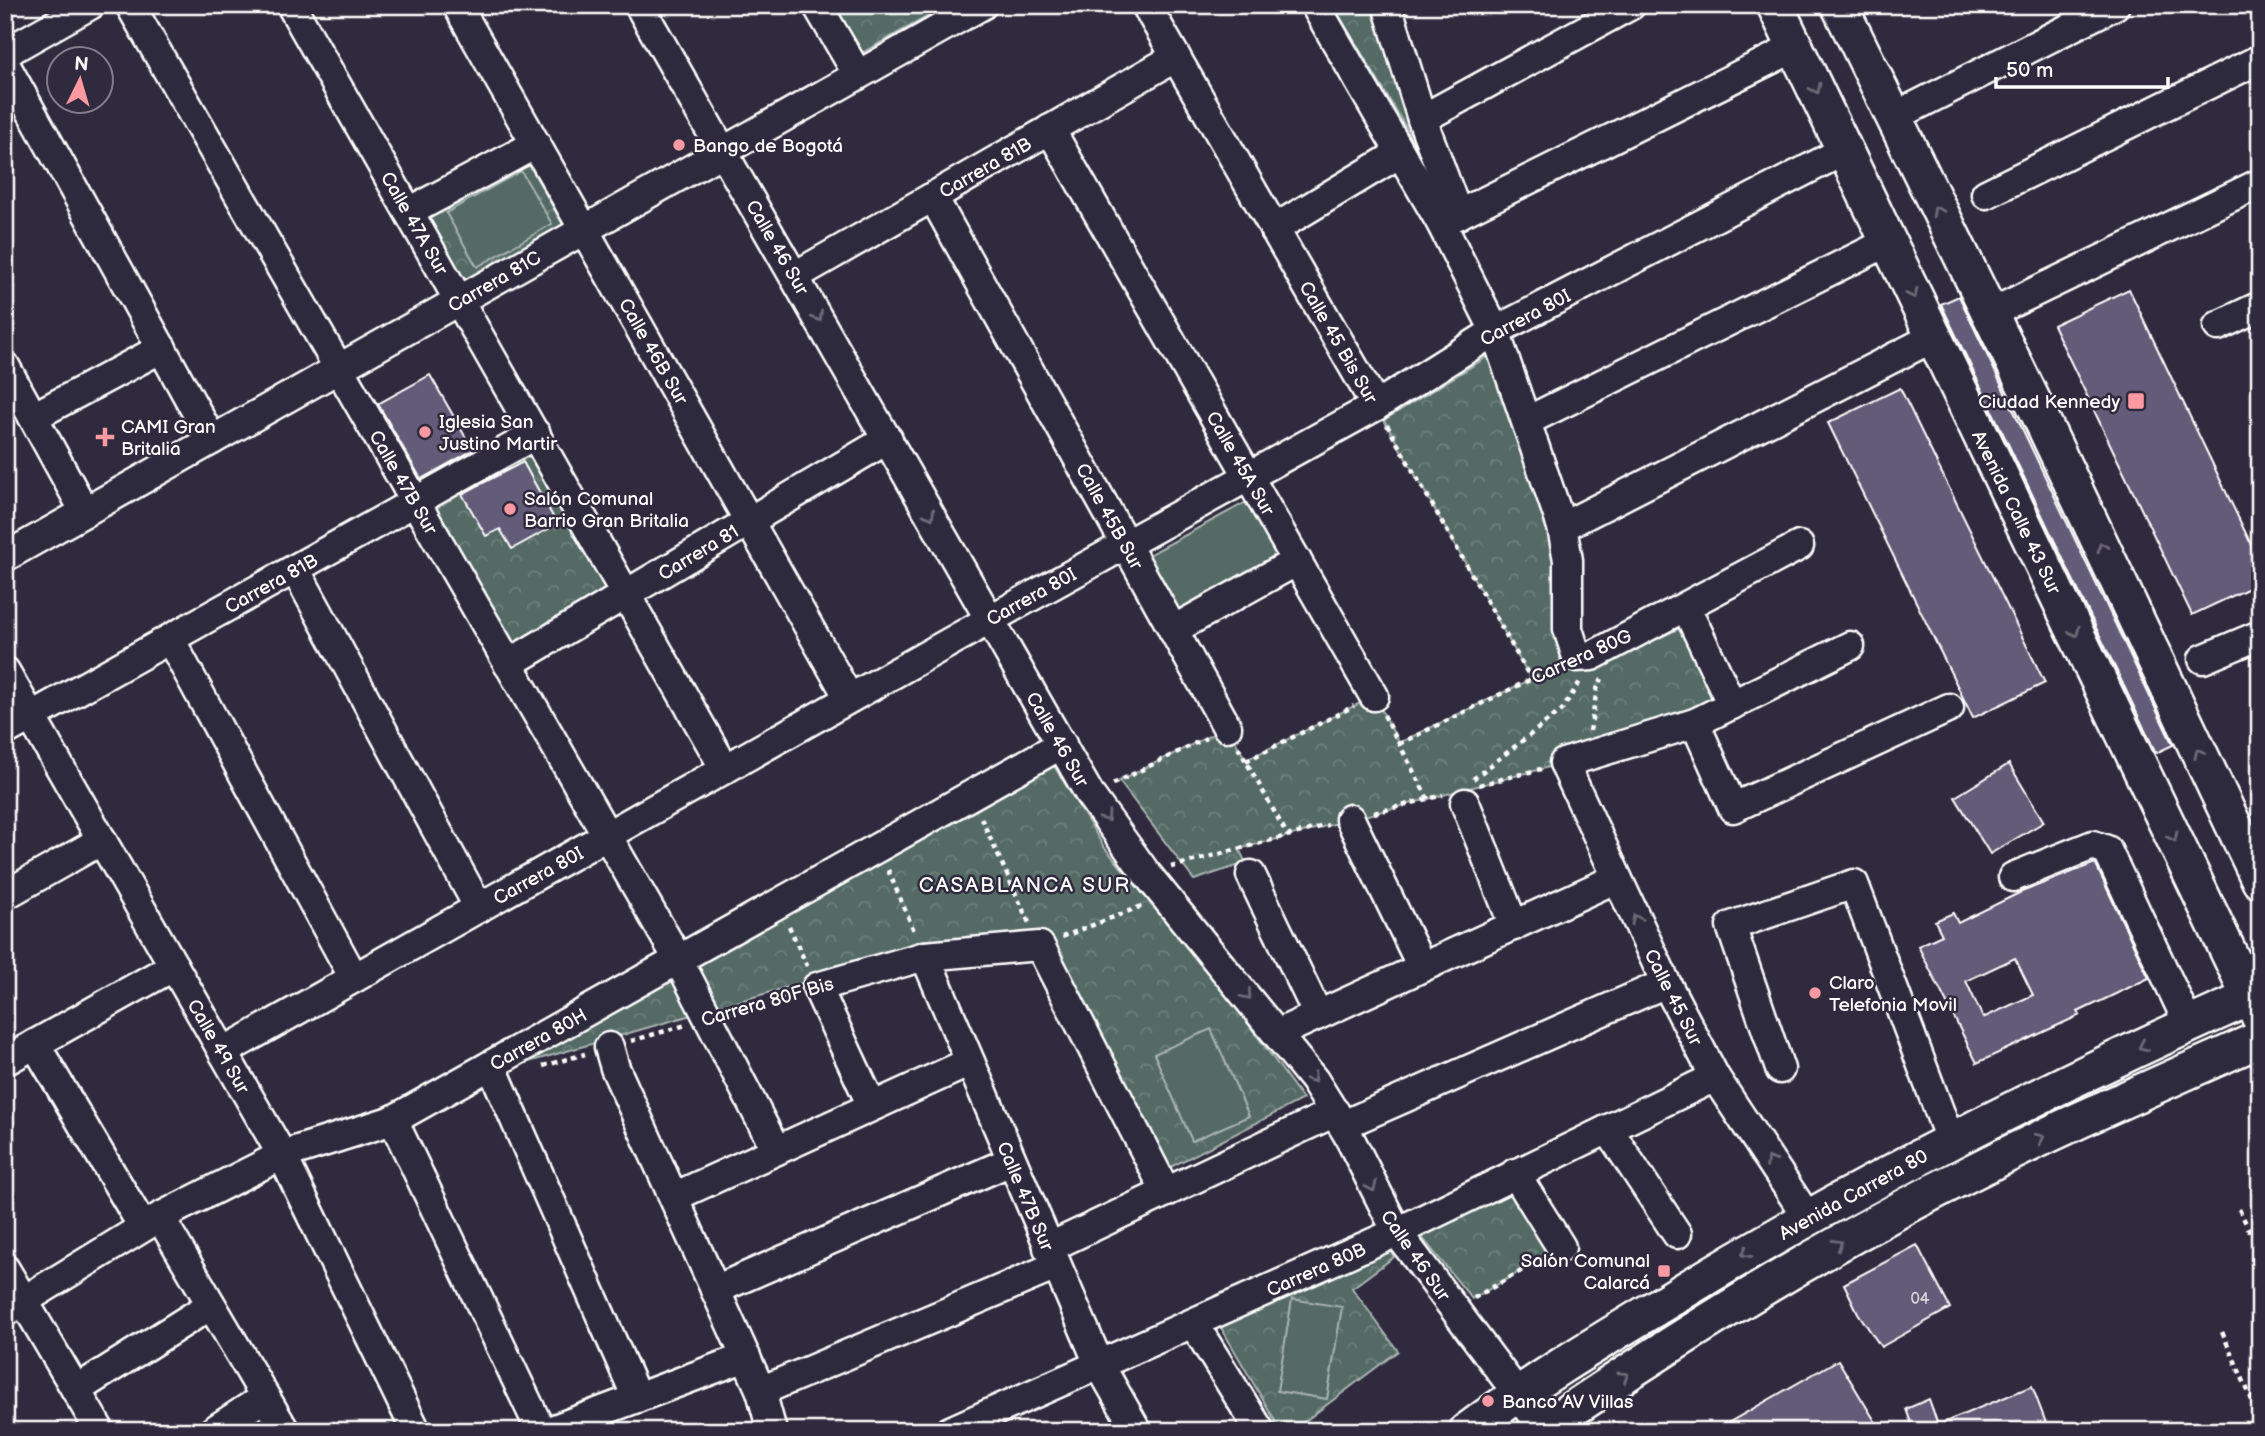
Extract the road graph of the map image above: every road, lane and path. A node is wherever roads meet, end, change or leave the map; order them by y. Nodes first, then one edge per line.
1 (90, 5) edge
2 (130, 5) edge
3 (291, 5) edge
4 (457, 5) edge
5 (639, 5) edge
6 (817, 5) edge
7 (1146, 5) edge
8 (1315, 5) edge
9 (1631, 5) edge
10 (1775, 5) edge
11 (2115, 5) edge
12 (981, 6) edge
13 (1390, 7) edge
14 (1848, 8) edge
15 (1796, 47) junction
16 (5, 53) edge
17 (1176, 57) junction
18 (2260, 59) edge
19 (5, 64) edge
20 (858, 75) junction
21 (1892, 118) junction
22 (1422, 119) junction
23 (1050, 129) junction
24 (536, 144) junction
25 (1845, 150) junction
26 (722, 152) junction
27 (1399, 153) junction
28 (2260, 183) edge
29 (1986, 194) dead end
30 (933, 197) junction
31 (409, 212) junction
32 (1450, 219) junction
33 (585, 229) junction
34 (1274, 229) junction
35 (1888, 242) junction
36 (795, 276) junction
37 (459, 300) junction
38 (2260, 306) edge
39 (1989, 314) junction
40 (2218, 326) dead end
41 (1495, 331) junction
42 (1934, 337) junction
43 (162, 348) junction
44 (5, 366) edge
45 (339, 369) junction
46 (1376, 406) junction
47 (33, 417) junction
48 (1527, 421) junction
49 (536, 435) junction
50 (888, 439) junction
51 (212, 440) junction
52 (1248, 476) junction
53 (415, 502) junction
54 (85, 512) junction
55 (751, 520) junction
56 (1562, 527) junction
57 (1126, 544) junction
58 (1799, 546) dead end
59 (5, 557) edge
60 (1297, 561) junction
61 (295, 569) junction
62 (627, 594) junction
63 (989, 620) junction
64 (1693, 622) dead end
65 (1173, 630) junction
66 (2260, 635) edge
67 (170, 639) junction
68 (1850, 646) dead end
69 (2203, 659) dead end
70 (1591, 663) junction
71 (508, 664) junction
72 (5, 671) edge
73 (1531, 679) junction
74 (1374, 696) junction
75 (849, 698) junction
76 (1732, 705) junction
77 (1949, 708) dead end
78 (31, 717) junction
79 (1695, 723) junction
80 (1227, 727) junction
81 (5, 731) edge
82 (1062, 744) junction
83 (1399, 744) junction
84 (1576, 760) junction
85 (1246, 761) junction
86 (725, 769) junction
87 (1467, 793) joint
88 (971, 795) junction
89 (1090, 795) junction
90 (1428, 799) dead end
91 (1350, 819) dead end
92 (607, 835) junction
93 (1287, 836) dead end
94 (102, 840) junction
95 (879, 847) junction
96 (1251, 875) dead end
97 (2013, 877) dead end
98 (1617, 878) junction
99 (2260, 881) edge
100 (5, 895) edge
101 (1166, 896) junction
102 (779, 903) junction
103 (479, 908) junction
104 (1514, 926) junction
105 (1040, 946) junction
106 (925, 956) junction
107 (678, 959) junction
108 (174, 967) junction
109 (1422, 967) junction
110 (354, 978) junction
111 (1666, 983) junction
112 (817, 987) junction
113 (2257, 1003) edge
114 (1318, 1015) junction
115 (710, 1018) junction
116 (2189, 1025) junction
117 (1279, 1033) junction
118 (2260, 1039) edge
119 (35, 1044) junction
120 (609, 1047) junction
121 (223, 1052) junction
122 (5, 1061) edge
123 (970, 1062) junction
124 (1780, 1069) dead end
125 (495, 1072) junction
126 (1715, 1077) junction
127 (872, 1106) junction
128 (1339, 1119) junction
129 (393, 1120) junction
130 (1608, 1129) junction
131 (1950, 1140) junction
132 (776, 1150) junction
133 (282, 1155) junction
134 (1011, 1161) junction
135 (1514, 1173) junction
136 (1166, 1192) junction
137 (674, 1197) junction
138 (2239, 1209) dead end
139 (1808, 1218) junction
140 (151, 1222) junction
141 (1396, 1232) junction
142 (1677, 1234) dead end
143 (1561, 1247) joint
144 (2260, 1252) edge
145 (1052, 1257) junction
146 (5, 1269) edge
147 (715, 1290) junction
148 (211, 1305) junction
149 (15, 1307) edge
150 (1455, 1310) junction
151 (1194, 1324) junction
152 (2222, 1332) dead end
153 (746, 1357) junction
154 (1099, 1364) junction
155 (76, 1390) junction
156 (761, 1391) junction
157 (1517, 1393) junction
158 (265, 1396) junction
159 (637, 1398) junction
160 (2260, 1418) edge
161 (1001, 1421) edge
162 (1541, 1429) edge
163 (100, 1431) edge
164 (213, 1431) edge
165 (285, 1431) edge
166 (416, 1431) edge
167 (541, 1431) edge
168 (550, 1431) edge
169 (772, 1431) edge
170 (950, 1431) edge
171 (1137, 1431) edge
172 (1260, 1431) edge
173 (1467, 1431) edge

1 - 16 street
2 - 45 street, Calle 47B Sur
3 - 31 street, Calle 47A Sur
4 - 24 street, Calle 46B Sur
5 - 26 street, Calle 46 Sur
6 - 20 street
7 - 17 street, Calle 45 Bis Sur
8 - 27 street
9 - 22 street
10 - 15 main road, Avenida Calle 43 Sur
11 - 21 street
12 - 20 street, Carrera 81C
13 - 22 street
14 - 21 main road
15 -> 25 main road, Avenida Calle 43 Sur
15 - 32 street
17 - 23 street, Carrera 81B
17 - 34 street, Calle 45 Bis Sur
18 - 29 street
19 - 43 street
20 - 26 street, Carrera 81C
39 -> 21 main road
22 - 32 street
23 - 30 street, Carrera 81B
23 - 52 street, Calle 45A Sur
24 - 31 street
24 - 33 street, Calle 46B Sur
25 - 35 main road, Avenida Calle 43 Sur
25 - 41 street, Carrera 80I
26 - 33 street, Carrera 81C
26 - 36 street, Calle 46 Sur
27 - 32 street
27 - 34 street
28 - 39 street
30 - 36 street, Carrera 81B
30 - 57 street, Calle 45B Sur
31 - 37 street, Calle 47A Sur
32 - 41 street
33 - 37 street, Carrera 81C
33 - 55 street, Calle 46B Sur
34 - 46 street, Calle 45 Bis Sur
35 -> 42 main road, Avenida Calle 43 Sur
35 - 48 street
36 -> 50 street, Calle 46 Sur
37 - 45 street, Carrera 81C
37 - 49 street, Calle 47A Sur
38 - 40 street
99 -> 39 main road
41 - 46 street, Carrera 80I
41 - 48 street
42 - 56 street
42 -> 113 main road, Avenida Calle 43 Sur
43 - 47 street
43 - 51 street
44 - 47 street
45 - 51 street, Carrera 81C
45 - 53 street, Calle 47B Sur
46 - 52 street, Carrera 80I
46 - 73 path, Calle 45 Bis Sur
47 - 54 street
48 - 56 street
49 - 53 street, Carrera 81B
49 - 62 street, Calle 47A Sur
50 - 55 street, Carrera 81
50 -> 63 street, Calle 46 Sur
51 - 54 street, Carrera 81C
52 - 57 street, Carrera 80I
52 - 60 street, Calle 45A Sur
53 - 61 street, Carrera 81B
53 - 71 street, Calle 47B Sur
54 - 59 street, Carrera 81C
55 - 62 street, Carrera 81
55 - 75 street, Calle 46B Sur
56 - 70 street
57 - 63 street, Carrera 80I
57 - 65 street, Calle 45B Sur
58 - 70 street, Carrera 80G
60 - 65 street
60 - 74 street, Calle 45A Sur
61 - 67 street, Carrera 81B
61 - 103 street
62 - 71 street, Carrera 81
62 - 86 street, Calle 47A Sur
63 - 75 street, Carrera 80I
63 - 82 street, Calle 46 Sur
64 - 76 street
65 - 80 street, Calle 45B Sur
66 - 69 street
67 - 78 street, Carrera 81B
67 - 110 street
68 - 76 street
70 - 73 path, Carrera 80G
70 - 84 path
70 - 87 path
71 - 92 street, Calle 47B Sur
72 - 78 street, Calle 49 Sur
73 - 83 path, Carrera 80G
74 - 83 path
74 - 85 path
75 - 86 street, Carrera 80I
76 - 79 street
77 - 79 street
78 - 81 street, Carrera 81B
78 - 94 street, Calle 49 Sur
79 - 84 street
80 - 85 path
80 - 89 path
82 - 88 street, Carrera 80H
82 - 89 street, Calle 46 Sur
83 - 90 path
84 - 98 street, Calle 45 Sur
85 - 93 path
86 - 92 street, Carrera 80I
87 - 104 street
88 - 95 street, Carrera 80H
88 - 105 path
89 -> 101 street, Calle 46 Sur
91 - 109 street
92 - 103 street, Carrera 80I
92 - 107 street, Calle 47B Sur
94 - 100 street
94 - 108 street, Calle 49 Sur
95 - 102 street, Carrera 80H
95 - 106 path
96 - 114 street
97 - 116 street
98 - 104 street
111 -> 98 street, Calle 45 Sur
101 - 105 path
101 -> 117 street, Calle 46 Sur
102 - 107 street, Carrera 80H
102 - 112 path
103 - 110 street, Carrera 80I
104 - 109 street
105 - 106 street, Carrera 80F Bis
105 - 136 street
106 - 112 street, Carrera 80F Bis
106 - 123 street, Calle 47B Sur
107 - 115 street
107 - 125 street, Carrera 80H
108 - 119 street
108 - 121 street, Calle 49 Sur
109 - 114 street
110 - 121 street, Carrera 80I
111 - 126 street, Calle 45 Sur
111 - 128 street
112 - 115 path, Carrera 80F Bis
112 - 127 street
113 - 116 main road, Avenida Carrera 80
114 - 117 street
115 - 120 path, Carrera 80F Bis
115 - 132 street
116 -> 131 main road, Avenida Carrera 80
117 -> 128 street, Calle 46 Sur
162 -> 118 main road, Avenida Carrera 80
119 - 122 street
119 - 140 street
120 - 125 path, Carrera 80F Bis
120 - 137 street
121 - 133 street, Calle 49 Sur
123 - 127 street
123 - 134 street, Calle 47B Sur
124 - 131 street
125 - 129 street, Carrera 80H
125 - 159 street
126 - 130 street, Carrera 80B
139 -> 126 street, Calle 45 Sur
127 - 132 street
128 - 136 street
128 -> 141 street, Calle 46 Sur
129 - 133 street, Carrera 80H
129 - 167 street
130 - 135 street, Carrera 80B
130 - 142 street
131 - 139 main road, Avenida Carrera 80
132 - 137 street
133 - 140 street, Carrera 80H
133 - 166 street, Calle 49 Sur
134 - 145 street, Calle 47B Sur
134 - 147 street
135 - 141 street, Carrera 80B
135 - 143 street
136 - 145 street
137 - 147 street
138 - 144 path
139 -> 157 main road, Avenida Carrera 80
140 - 148 street
140 - 149 street, Carrera 80H
141 - 150 street, Calle 46 Sur
141 - 151 street, Carrera 80B
143 - 150 path
145 - 154 street, Calle 47B Sur
145 - 156 street
146 - 149 street
147 - 153 street
148 - 155 street
148 - 158 street
149 - 155 street
150 - 157 street, Calle 46 Sur
151 - 154 street, Carrera 80B
151 - 172 street
152 - 160 path
153 - 156 street
153 - 159 street
154 - 161 street, Carrera 80B
154 - 171 street, Calle 47B Sur
155 - 163 street
156 - 169 street
157 - 162 street, Calle 46 Sur
157 - 173 main road, Avenida Carrera 80
158 - 164 street
158 - 165 street
159 - 168 street
161 - 170 street, Carrera 80B

